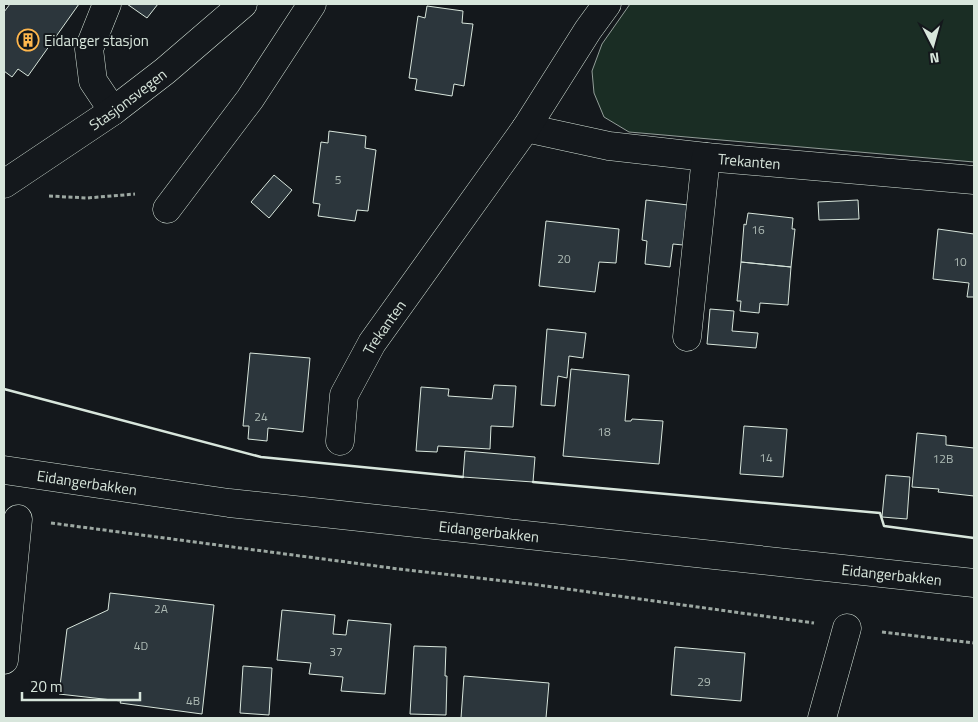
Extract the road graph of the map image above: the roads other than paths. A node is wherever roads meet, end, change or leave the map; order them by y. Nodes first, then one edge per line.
1 (106, 4) edge
2 (243, 4) edge
3 (312, 4) edge
4 (607, 4) edge
5 (113, 111) junction
6 (526, 128) junction
7 (706, 157) junction
8 (974, 180) edge
9 (4, 184) edge
10 (174, 200) road end
11 (687, 337) dead end
12 (340, 441) dead end
13 (4, 470) edge
14 (18, 519) road end
15 (974, 583) edge
16 (847, 628) road end
17 (4, 660) edge
18 (822, 718) edge

1 - 5 street
2 - 5 street, Stasjonsvegen
3 - 10 street
4 - 6 street, Trekanten
5 - 9 street, Stasjonsvegen
6 - 7 street, Trekanten
6 - 12 street, Trekanten
7 - 8 street, Trekanten
7 - 11 street
13 - 15 street, Eidangerbakken
14 - 17 street
16 - 18 street

